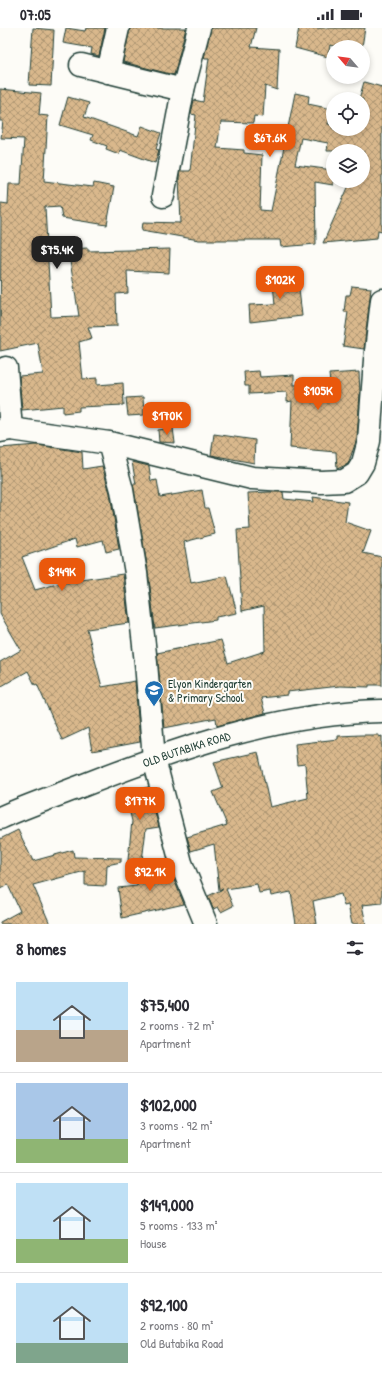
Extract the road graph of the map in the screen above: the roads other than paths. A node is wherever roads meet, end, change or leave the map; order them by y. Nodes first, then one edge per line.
1 (118, 28) edge
2 (199, 28) edge
3 (81, 65) dead end
4 (108, 72) junction
5 (183, 90) junction
6 (163, 196) dead end
7 (382, 300) edge
8 (6, 368) dead end
9 (5, 430) edge
10 (109, 443) junction
11 (382, 711) edge
12 (154, 759) junction
13 (0, 818) edge
14 (206, 924) edge

1 - 4 street
2 - 5 street
3 - 4 street
4 - 5 street
5 - 6 street
7 - 10 street
8 - 9 street
9 - 10 street
10 - 12 street
11 - 12 street, OLD BUTABIKA ROAD
12 - 13 street, OLD BUTABIKA ROAD
12 - 14 street

